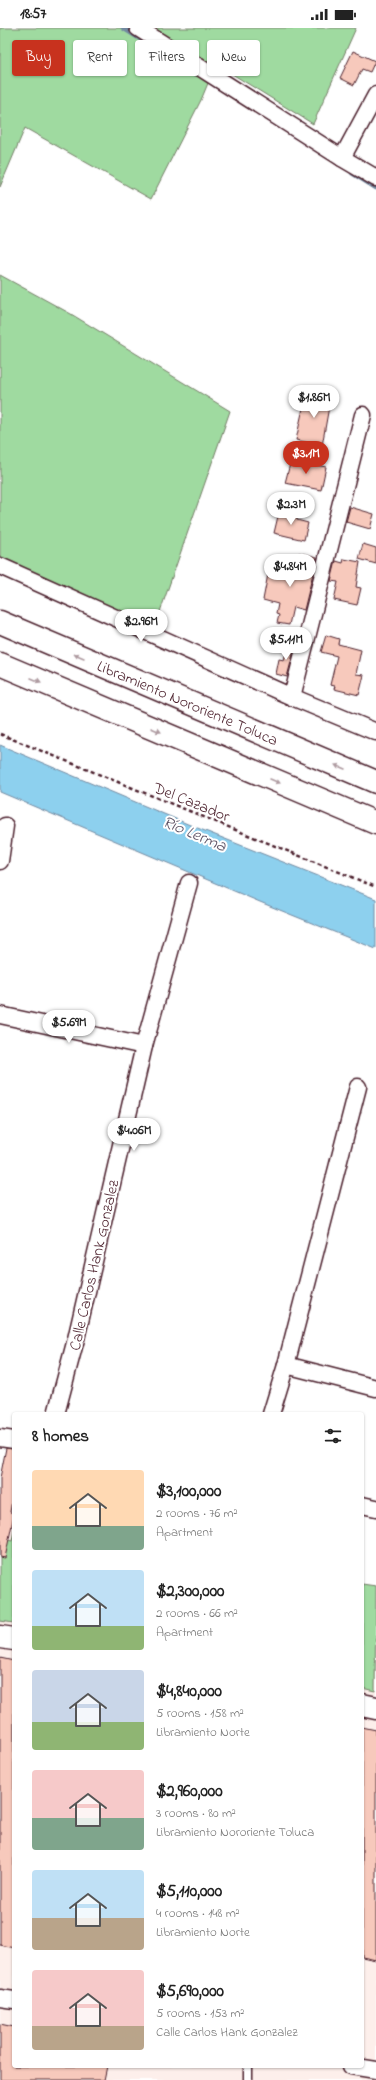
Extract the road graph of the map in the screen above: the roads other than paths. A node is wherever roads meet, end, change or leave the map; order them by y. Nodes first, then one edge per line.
1 (138, 28) edge
2 (376, 95) edge
3 (342, 158) junction
4 (376, 178) edge
5 (362, 415) dead end
6 (0, 566) edge
7 (0, 622) edge
8 (0, 664) edge
9 (292, 697) junction
10 (376, 732) edge
11 (376, 782) edge
12 (376, 823) edge
13 (5, 826) dead end
14 (0, 860) edge
15 (189, 883) dead end
16 (0, 1015) edge
17 (144, 1046) junction
18 (358, 1087) dead end
19 (286, 1365) junction
20 (376, 1388) edge
21 (57, 1412) edge
22 (272, 1412) edge
23 (0, 1438) edge
24 (12, 1440) edge
25 (364, 1505) edge
26 (376, 1508) edge
27 (0, 1636) edge
28 (12, 1639) edge
29 (364, 1705) edge
30 (376, 1708) edge
31 (0, 1998) edge
32 (12, 2000) edge
33 (248, 2068) edge
34 (364, 2068) edge
35 (376, 2070) edge
36 (248, 2080) edge

1 - 3 street
2 - 3 street
3 - 4 street
5 - 9 street
6 - 9 street
11 -> 7 highway, Libramiento Nororiente Toluca
8 -> 12 highway
9 - 10 street
13 - 14 street
15 - 17 street, Calle Carlos Hank Gonzalez
16 - 17 street
17 - 21 street, Calle Carlos Hank Gonzalez
18 - 19 street
19 - 20 street
19 - 22 street
23 - 24 street
25 - 26 street
27 - 28 highway
29 - 30 highway
31 - 32 street
33 - 36 lane
34 - 35 street

